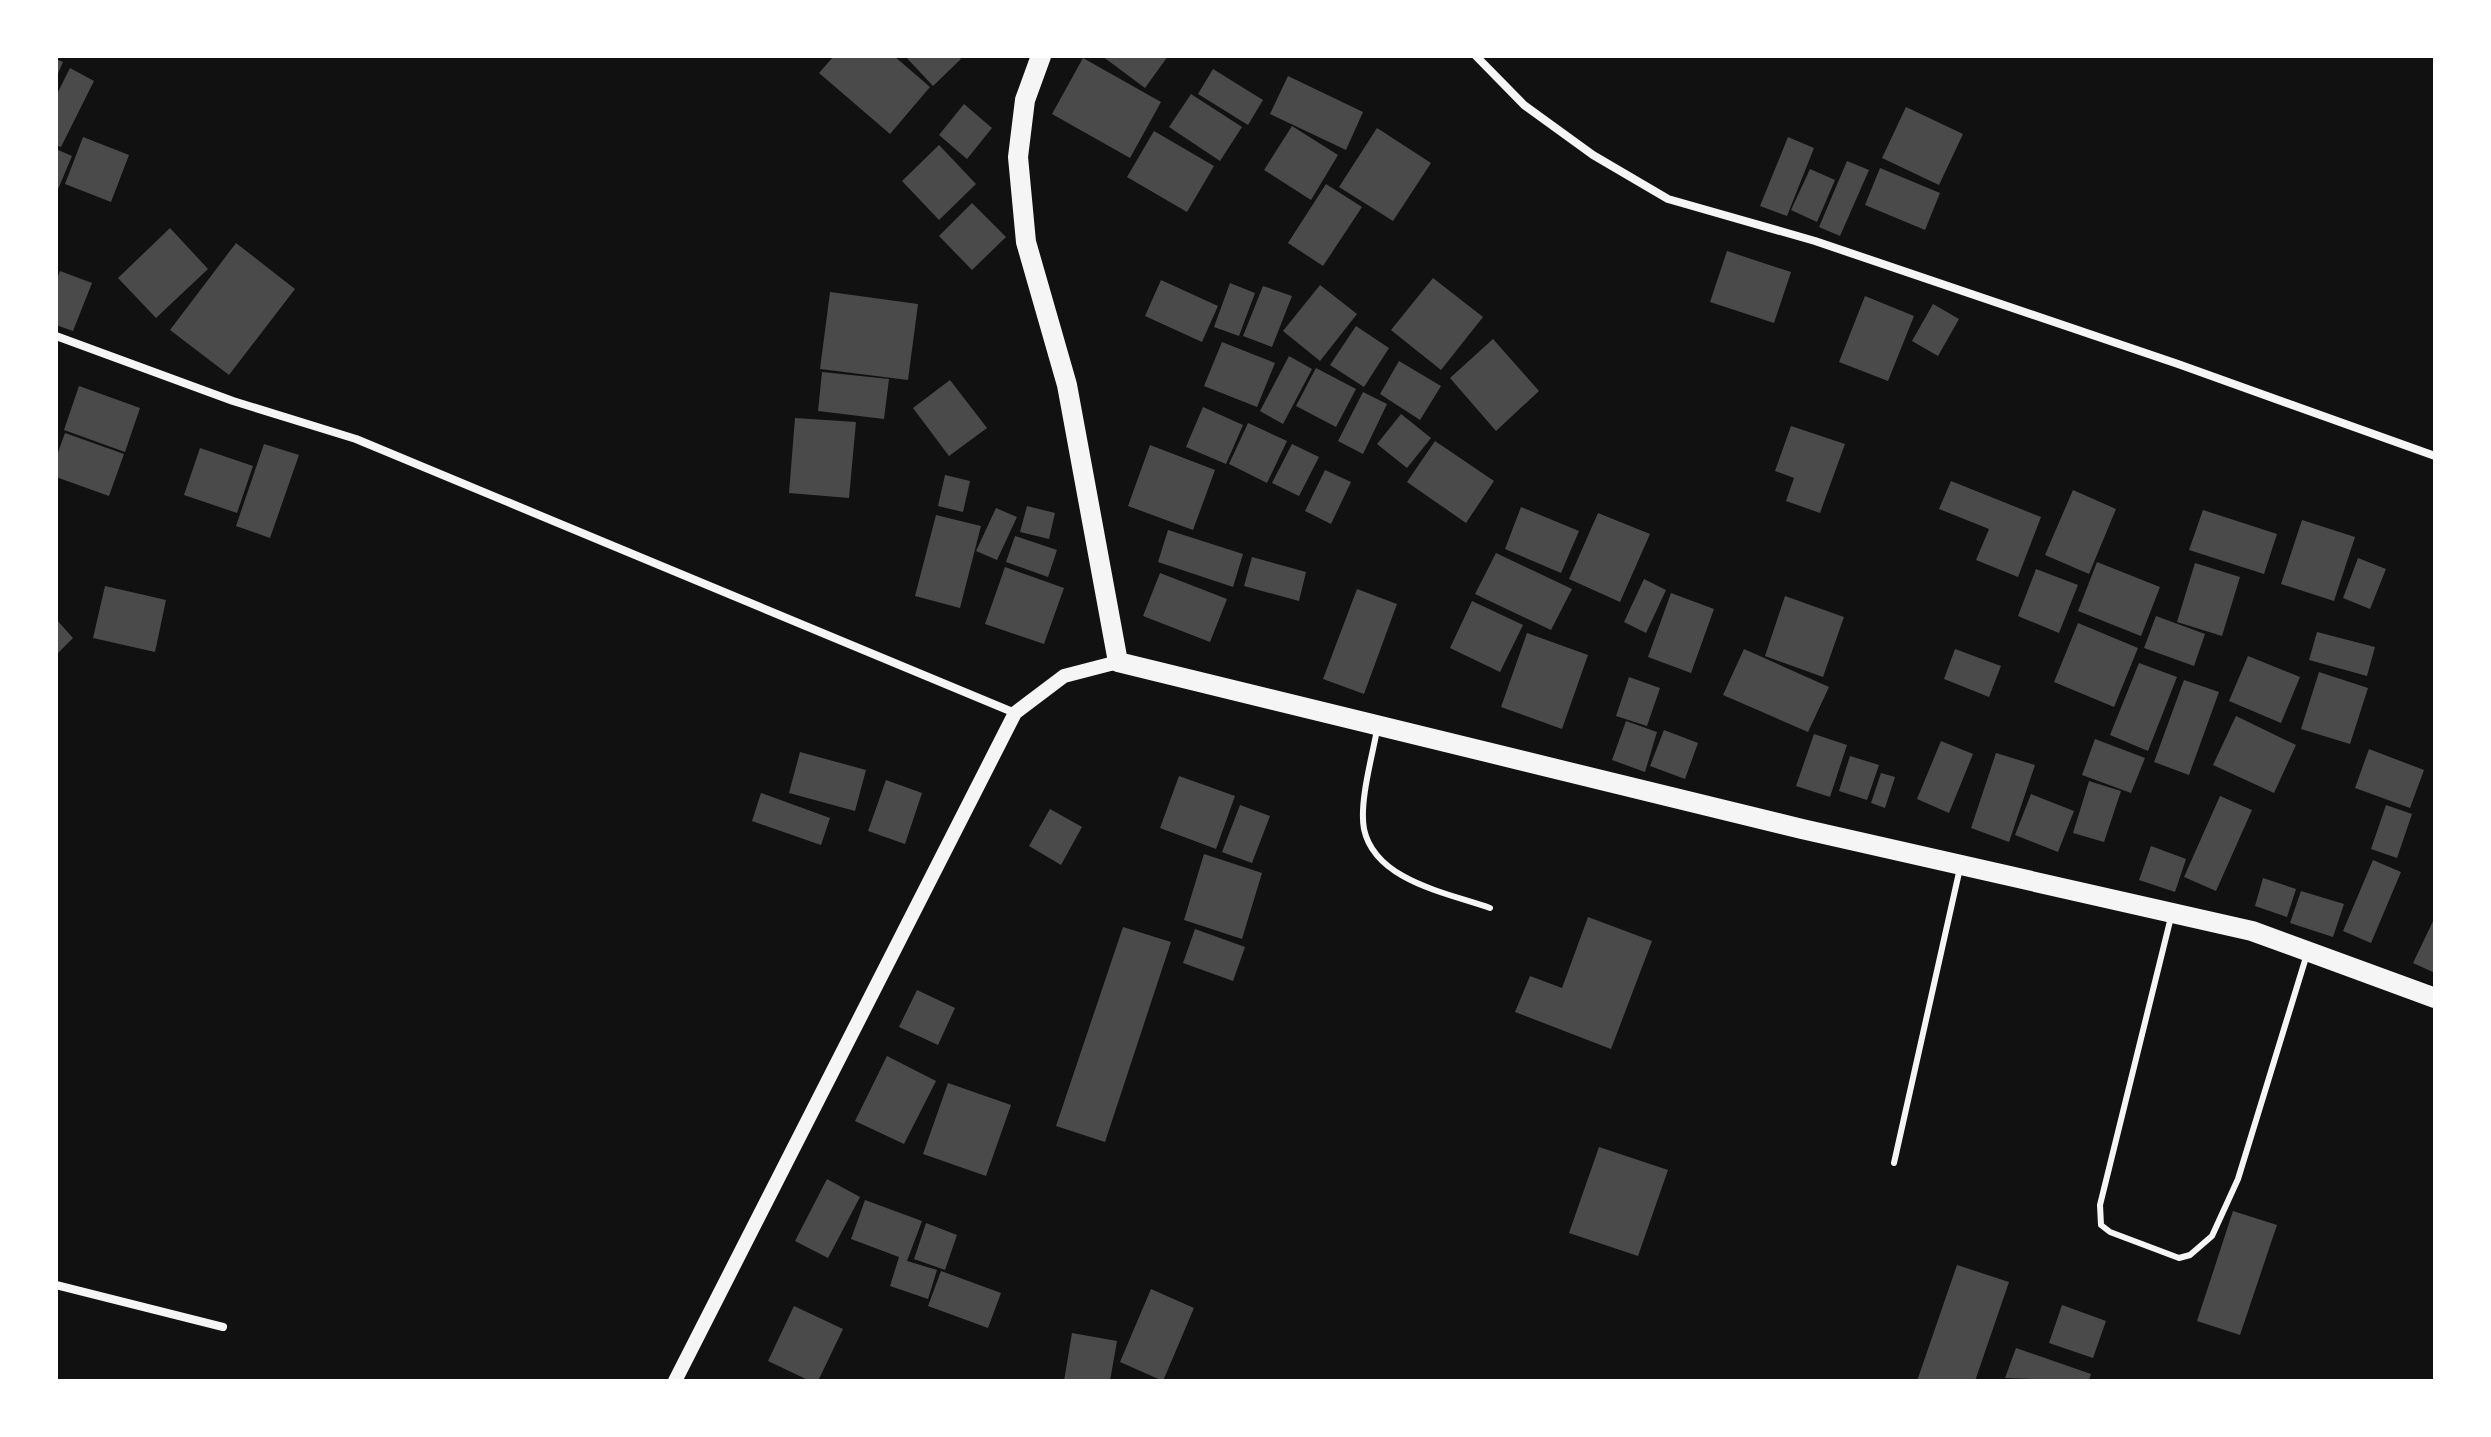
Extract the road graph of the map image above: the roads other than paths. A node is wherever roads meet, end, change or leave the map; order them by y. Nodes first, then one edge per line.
1 (1041, 56) edge
2 (1476, 56) edge
3 (56, 336) edge
4 (2435, 456) edge
5 (1118, 662) junction
6 (1015, 713) junction
7 (1378, 727) junction
8 (1961, 865) junction
9 (1490, 908) dead end
10 (2172, 912) junction
11 (2308, 951) junction
12 (2435, 998) edge
13 (1894, 1163) dead end
14 (56, 1285) edge
15 (223, 1327) dead end
16 (675, 1381) edge

1 - 5 main road
2 - 4 street
3 - 6 street
5 - 6 street
5 - 7 main road
6 - 16 street
7 - 8 main road
7 - 9 lane
8 - 10 main road
8 - 13 lane
10 - 11 main road
10 - 11 lane
11 - 12 main road
14 - 15 street

